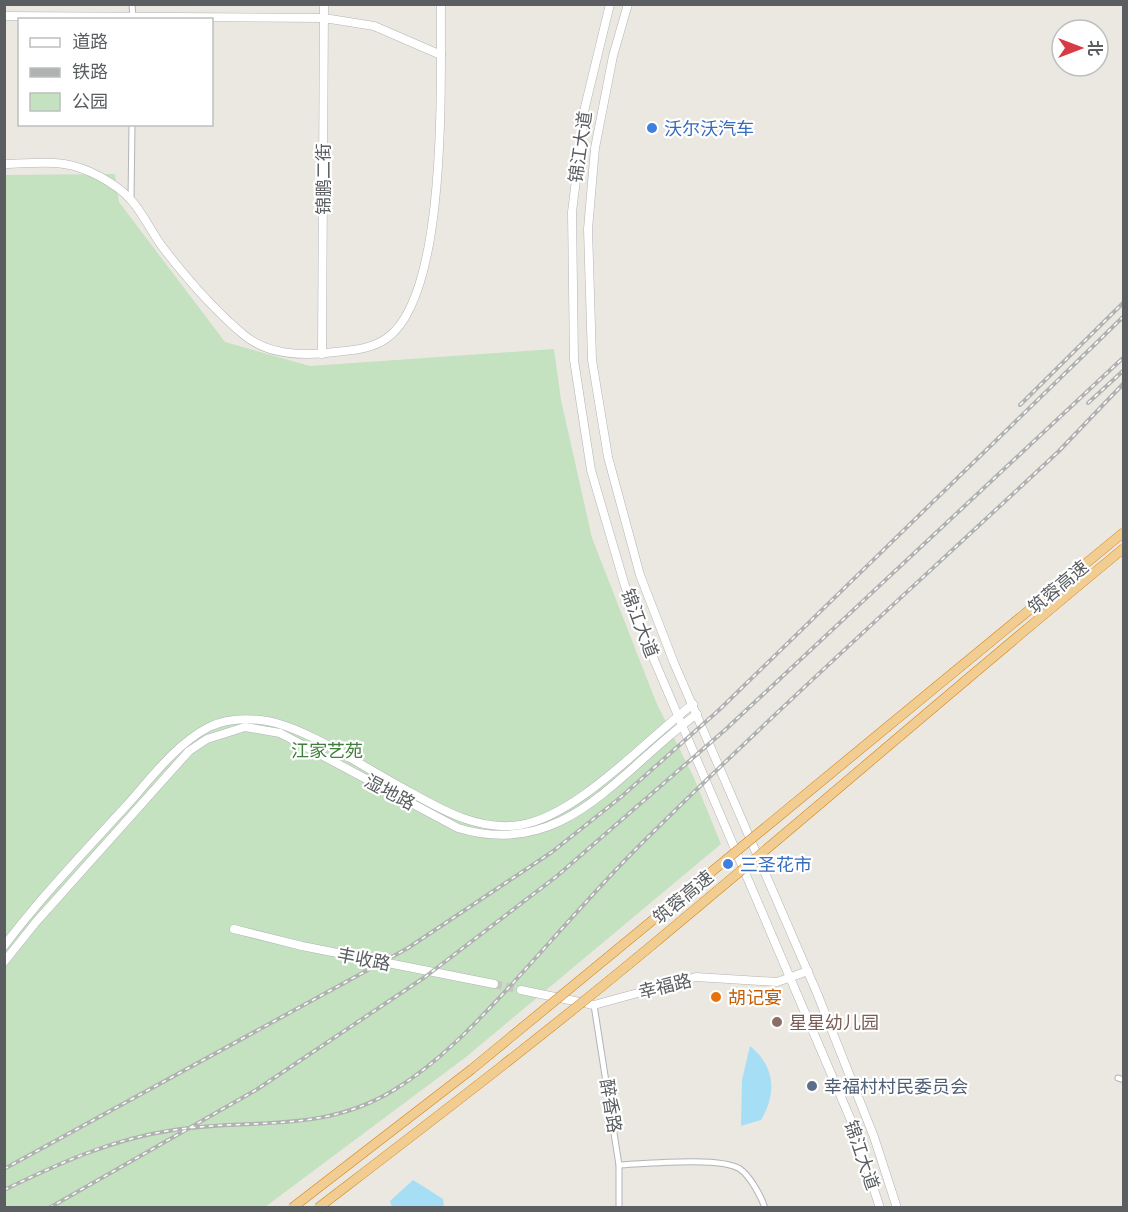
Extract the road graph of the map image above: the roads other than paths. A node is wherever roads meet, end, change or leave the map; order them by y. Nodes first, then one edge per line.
1 (132, 4) edge
2 (324, 4) edge
3 (441, 4) edge
4 (610, 4) edge
5 (628, 4) edge
6 (4, 15) edge
7 (133, 17) edge
8 (324, 18) junction
9 (441, 55) junction
10 (132, 126) edge
11 (4, 164) edge
12 (131, 200) junction
13 (322, 354) junction
14 (1124, 532) edge
15 (1124, 548) edge
16 (693, 704) junction
17 (697, 714) junction
18 (679, 715) junction
19 (683, 724) junction
20 (261, 725) junction
21 (403, 789) junction
22 (399, 797) junction
23 (234, 929) dead end
24 (4, 946) edge
25 (4, 962) edge
26 (808, 972) junction
27 (790, 977) junction
28 (494, 984) tunnel mouth
29 (521, 990) tunnel mouth
30 (594, 1005) junction
31 (619, 1166) junction
32 (292, 1208) edge
33 (318, 1208) edge
34 (619, 1208) edge
35 (765, 1208) edge
36 (880, 1208) edge
37 (897, 1208) edge

1 - 7 street
2 - 8 street, 锦鹏二街
3 - 9 street
4 - 18 street, 锦江大道
5 - 16 street, 锦江大道
6 - 7 street
7 - 8 street
8 - 9 street
8 - 13 street, 锦鹏二街
9 - 13 street
10 - 12 street
11 - 12 street
12 - 13 street
14 - 32 highway, 筑蓉高速, bridge
15 - 33 highway, 筑蓉高速, bridge
16 - 17 street, 锦江大道
16 - 18 street, 湿地路
17 - 19 street, 湿地路
17 - 26 street, 锦江大道
18 - 19 street, 锦江大道
18 - 21 street, 湿地路
19 - 22 street, 湿地路
19 - 27 street, 锦江大道
20 - 21 street, 湿地路
20 - 22 street, 湿地路
20 - 24 street, 湿地路
20 - 25 street, 湿地路
21 - 22 street
23 - 28 street, 丰收路
26 - 27 street, 幸福路
26 - 37 street, 锦江大道
27 - 30 street, 幸福路
27 - 36 street, 锦江大道
29 - 30 street
30 - 31 street, 醉香路
31 - 34 street, 醉香路
31 - 35 street

